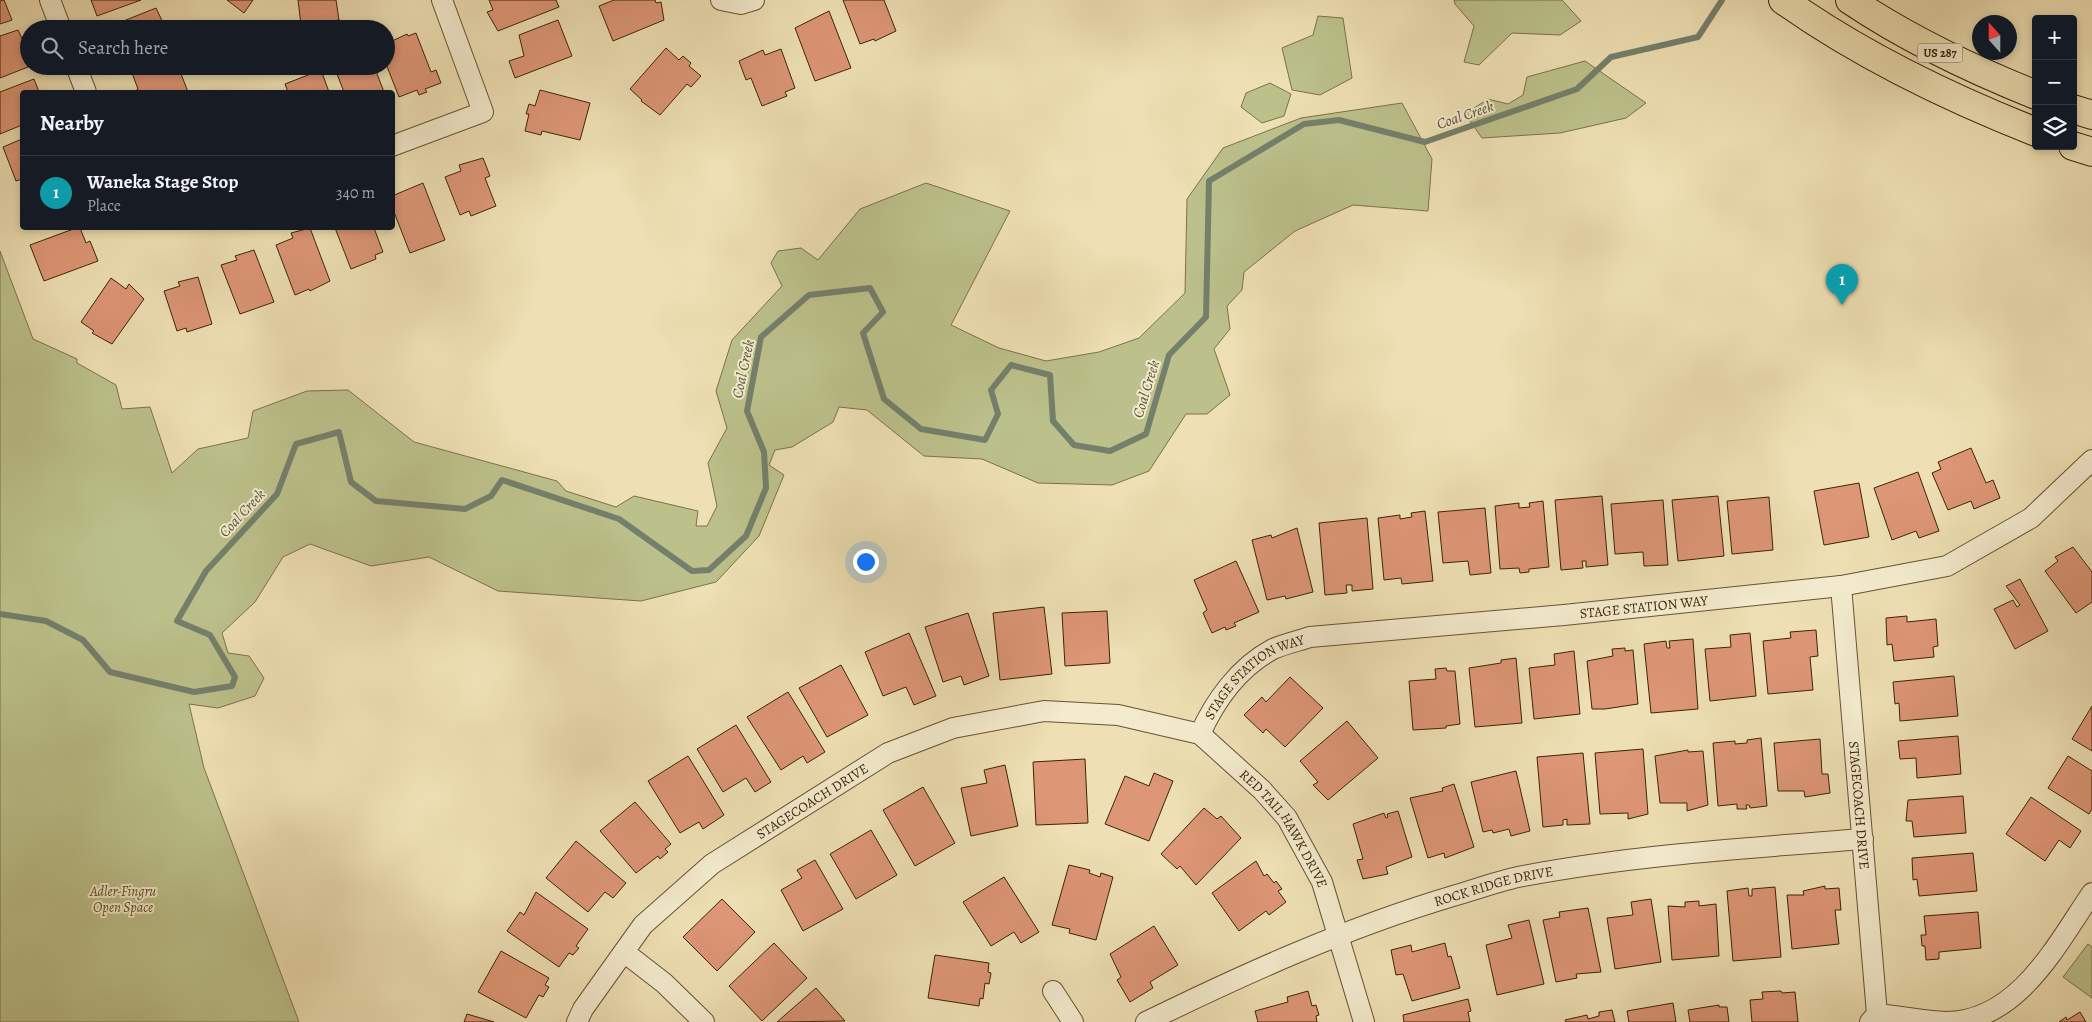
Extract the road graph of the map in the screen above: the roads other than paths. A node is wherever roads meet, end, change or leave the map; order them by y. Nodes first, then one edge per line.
1 (50, 0) edge
2 (442, 0) edge
3 (721, 0) edge
4 (754, 0) edge
5 (1850, 0) edge
6 (1786, 2) edge
7 (58, 20) edge
8 (79, 75) edge
9 (85, 90) edge
10 (2032, 93) edge
11 (2077, 110) edge
12 (2092, 115) edge
13 (2032, 130) edge
14 (395, 145) edge
15 (2077, 147) edge
16 (2092, 152) edge
17 (2092, 460) edge
18 (1841, 586) junction
19 (1118, 715) joint
20 (1200, 734) junction
21 (1863, 839) junction
22 (2092, 894) edge
23 (1339, 934) junction
24 (624, 952) junction
25 (1052, 991) dead end
26 (1873, 1018) edge
27 (577, 1022) edge
28 (704, 1022) edge
29 (1073, 1022) edge
30 (1146, 1022) edge
31 (1364, 1022) edge

1 - 7 street
2 - 14 street
3 - 4 street
5 - 10 main road, US 287
6 - 13 main road, US 287
8 - 9 street
11 - 12 main road
15 - 16 main road
17 - 18 street, STAGE STATION WAY
18 - 20 street, STAGE STATION WAY
18 - 21 street, STAGECOACH DRIVE
19 - 20 street, RED TAIL HAWK DRIVE
19 - 24 street, STAGECOACH DRIVE
20 - 23 street, RED TAIL HAWK DRIVE
21 - 23 street, ROCK RIDGE DRIVE
21 - 26 street, STAGECOACH DRIVE
22 - 26 street
23 - 30 street, ROCK RIDGE DRIVE
23 - 31 street, RED TAIL HAWK DRIVE
24 - 27 street, STAGECOACH DRIVE
24 - 28 street
25 - 29 street

